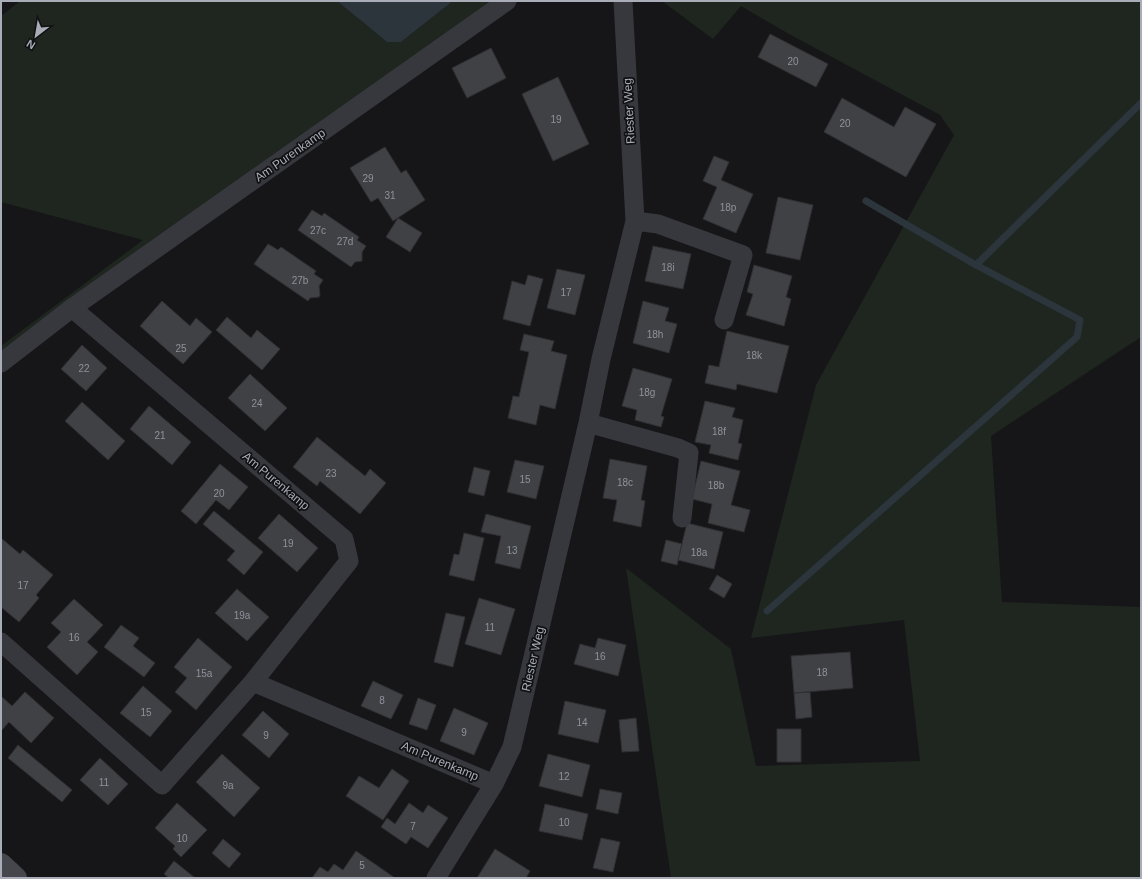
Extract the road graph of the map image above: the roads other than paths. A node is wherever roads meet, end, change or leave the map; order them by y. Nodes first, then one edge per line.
1 (507, 1) edge
2 (622, 1) edge
3 (635, 221) junction
4 (72, 308) junction
5 (724, 320) dead end
6 (1, 363) edge
7 (588, 423) junction
8 (682, 518) dead end
9 (1, 642) edge
10 (253, 682) junction
11 (494, 784) junction
12 (1, 864) edge
13 (16, 878) edge
14 (436, 878) edge

1 - 4 street, Am Purenkamp
2 - 3 street, Riester Weg
3 - 5 street
3 - 7 street, Riester Weg
4 - 6 street, Am Purenkamp
4 - 10 street, Am Purenkamp
7 - 8 street
7 - 11 street, Riester Weg
9 - 10 street, Am Purenkamp
10 - 11 street, Am Purenkamp
11 - 14 street, Riester Weg
12 - 13 street

